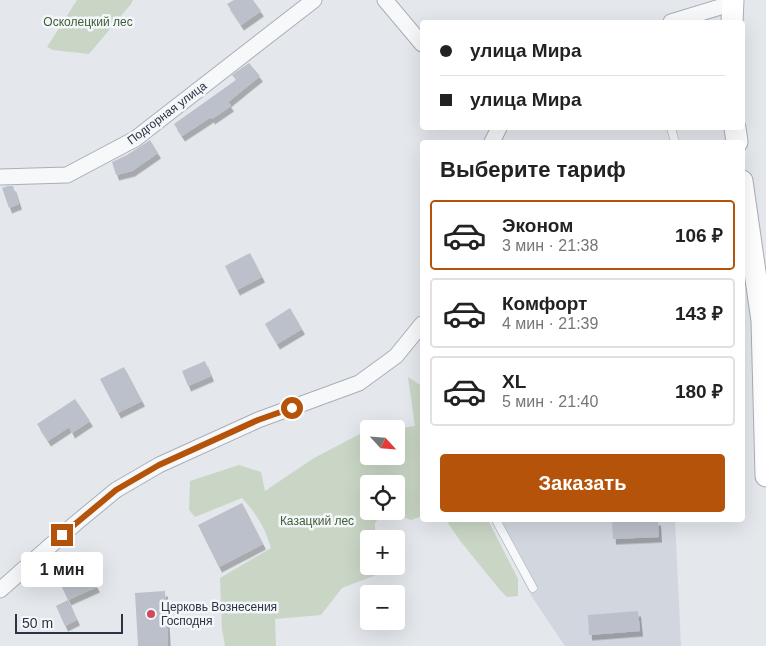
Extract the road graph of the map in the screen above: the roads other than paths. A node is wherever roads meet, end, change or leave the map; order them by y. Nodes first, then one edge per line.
1 (314, 0) edge
2 (385, 0) edge
3 (733, 8) edge
4 (680, 20) edge
5 (420, 42) edge
6 (0, 177) edge
7 (745, 200) edge
8 (764, 321) edge
9 (420, 326) edge
10 (766, 476) edge
11 (497, 522) edge
12 (533, 588) dead end
13 (0, 590) edge

1 - 6 street, Подгорная улица
2 - 5 street
3 - 4 street
7 - 8 main road
8 - 10 main road
9 - 13 street
11 - 12 lane

